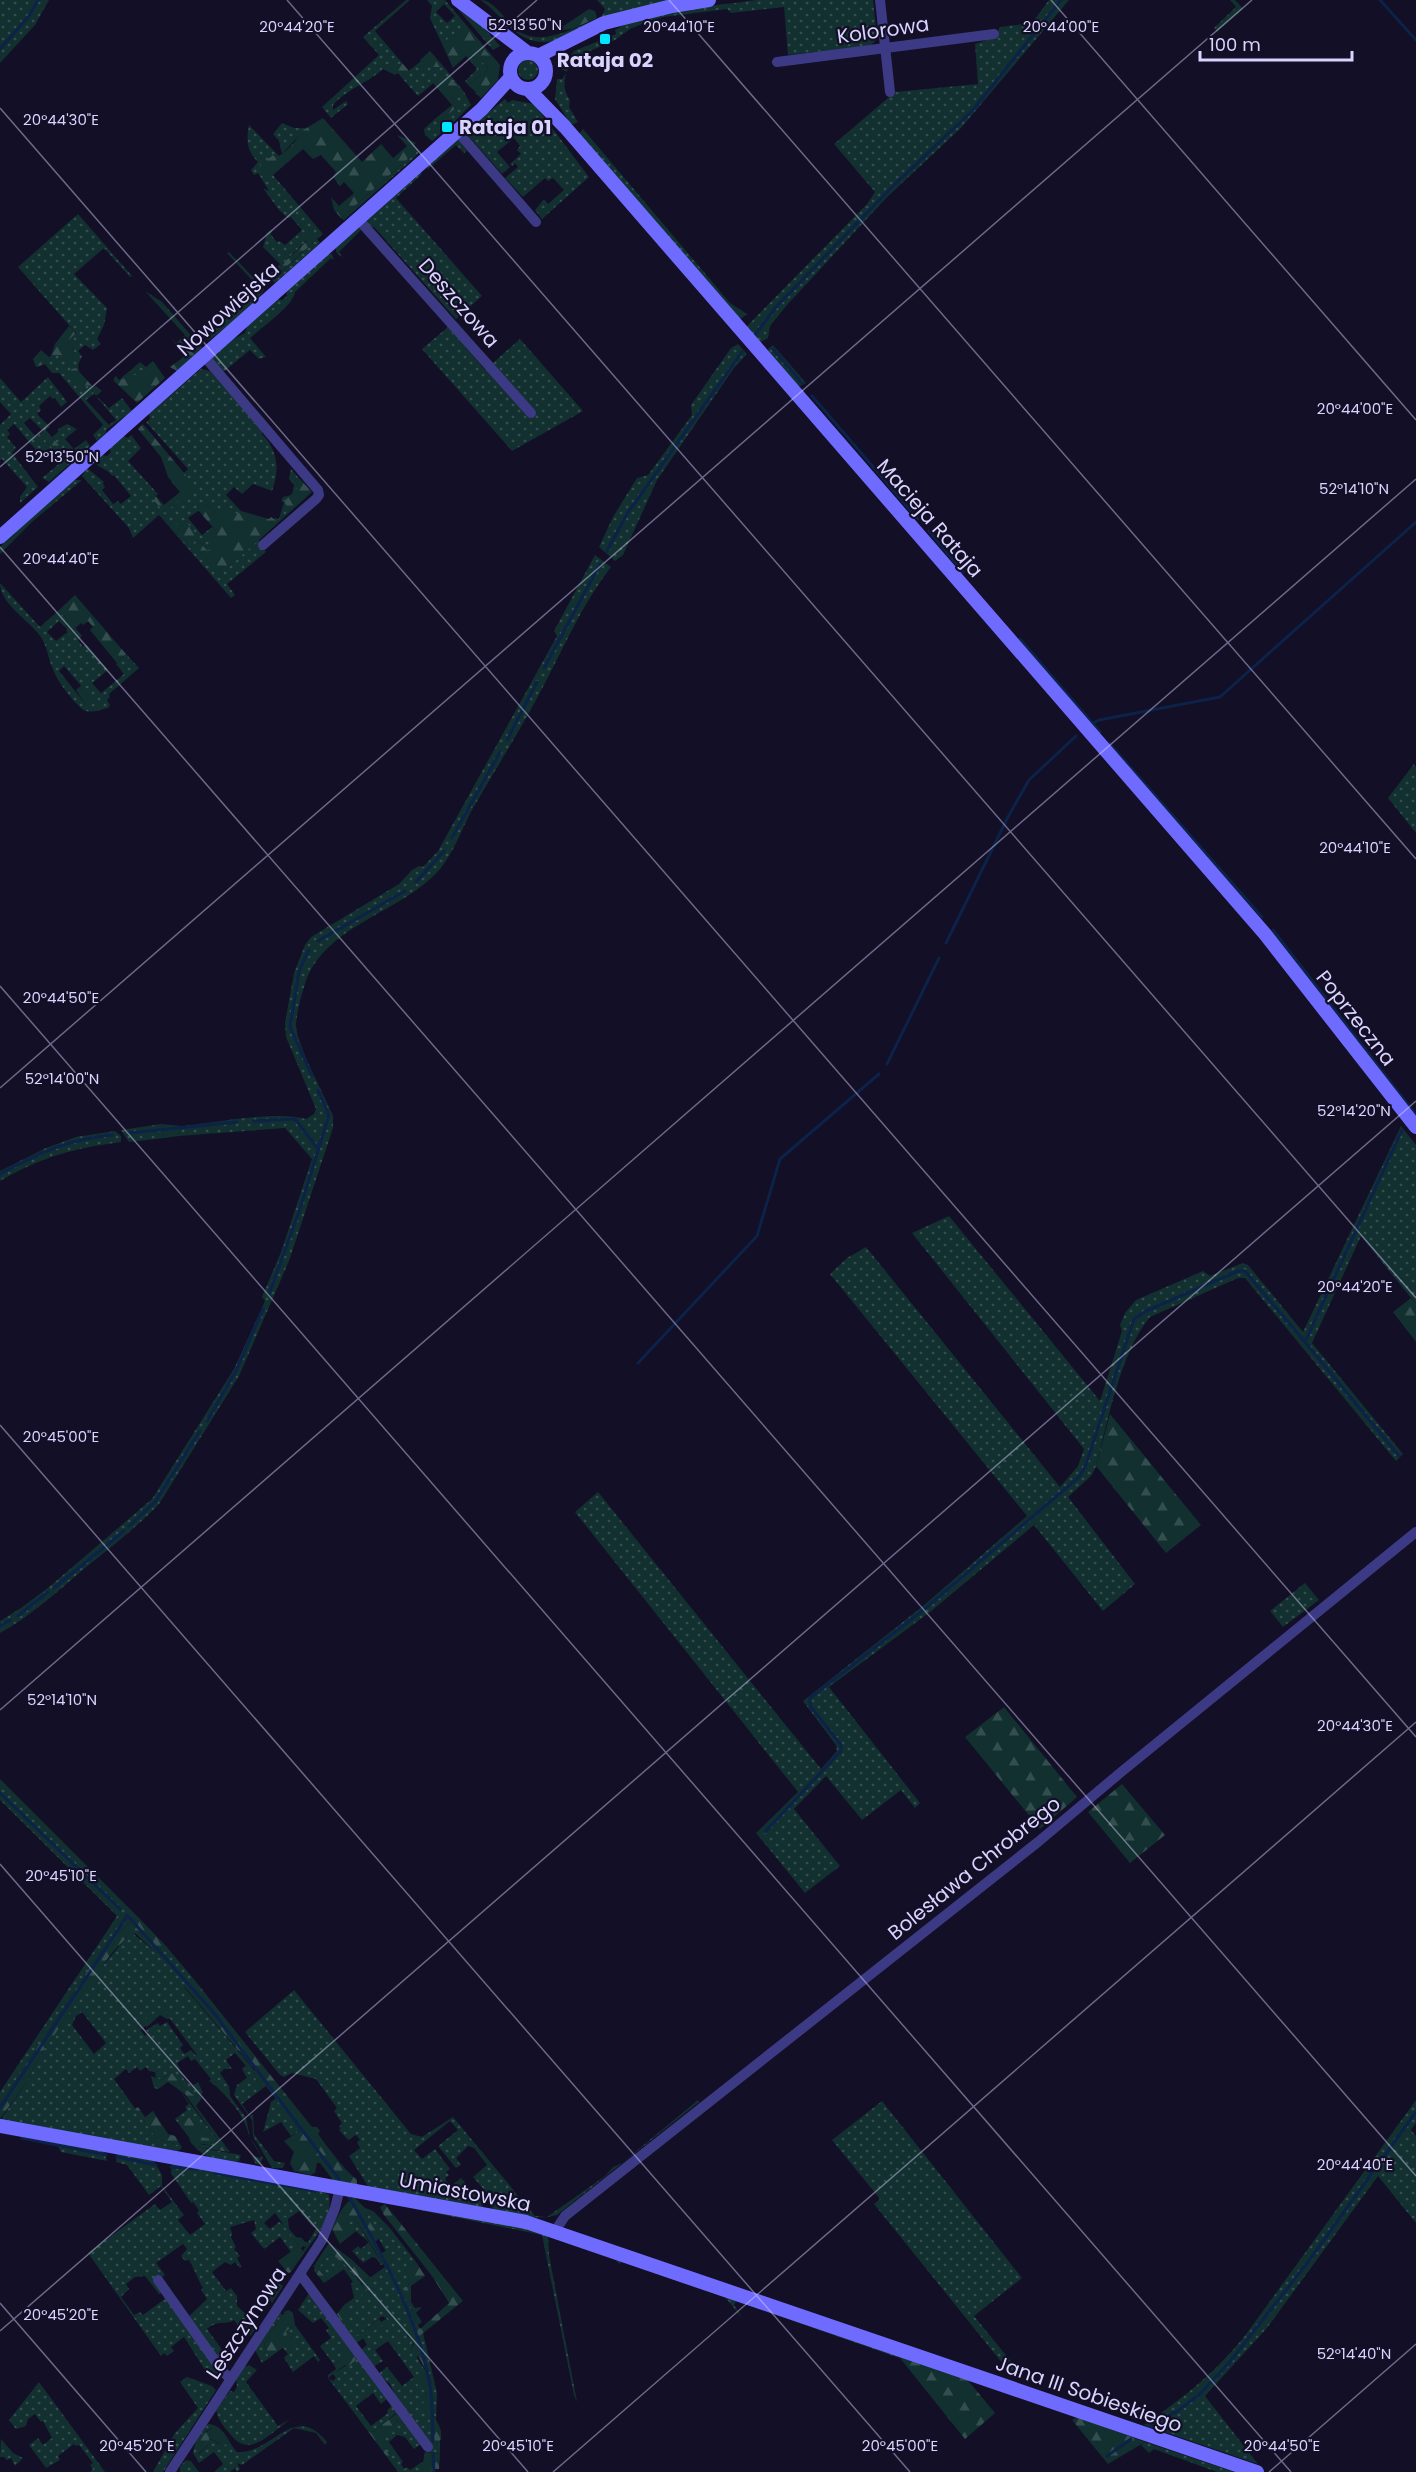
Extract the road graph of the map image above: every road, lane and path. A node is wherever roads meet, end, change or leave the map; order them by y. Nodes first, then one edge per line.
1 (458, 0) edge
2 (709, 0) edge
3 (880, 0) edge
4 (671, 3) edge
5 (494, 28) junction
6 (994, 34) dead end
7 (577, 36) junction
8 (885, 47) junction
9 (533, 54) junction
10 (777, 62) dead end
11 (511, 70) junction
12 (545, 74) junction
13 (525, 88) junction
14 (890, 92) dead end
15 (482, 109) junction
16 (565, 127) junction
17 (456, 131) junction
18 (358, 219) junction
19 (536, 222) dead end
20 (204, 356) junction
21 (531, 413) dead end
22 (0, 537) edge
23 (263, 545) dead end
24 (1265, 934) joint
25 (1416, 1126) edge
26 (1416, 1532) edge
27 (0, 2126) edge
28 (340, 2188) junction
29 (555, 2231) junction
30 (300, 2274) junction
31 (158, 2280) dead end
32 (909, 2352) joint
33 (231, 2379) junction
34 (428, 2446) dead end
35 (173, 2471) edge
36 (1257, 2472) edge

1 - 5 street
2 - 4 street
3 - 8 street
4 - 7 street
5 - 9 street
5 - 11 street
6 - 8 street, Kolorowa
7 - 9 street
7 - 12 street
8 - 10 street, Kolorowa
8 - 14 street
9 - 11 street
9 - 12 street
11 - 13 street
11 - 15 street, Nowowiejska
12 - 13 street
12 - 16 street, Macieja Rataja
13 - 15 street, Nowowiejska
13 - 16 street, Macieja Rataja
15 - 17 street, Nowowiejska
16 - 24 street, Macieja Rataja
17 - 18 street, Nowowiejska
17 - 19 street
18 - 20 street, Nowowiejska
18 - 21 street, Deszczowa
20 - 22 street, Nowowiejska
20 - 23 street
24 - 25 street, Poprzeczna
26 - 29 street, Bolesława Chrobrego
27 - 28 street, Umiastowska
28 - 29 street, Umiastowska
28 - 30 street, Leszczynowa
29 - 32 street, Umiastowska
30 - 33 street, Leszczynowa
30 - 34 street
31 - 33 street
32 - 36 street, Jana III Sobieskiego
33 - 35 street, Leszczynowa

